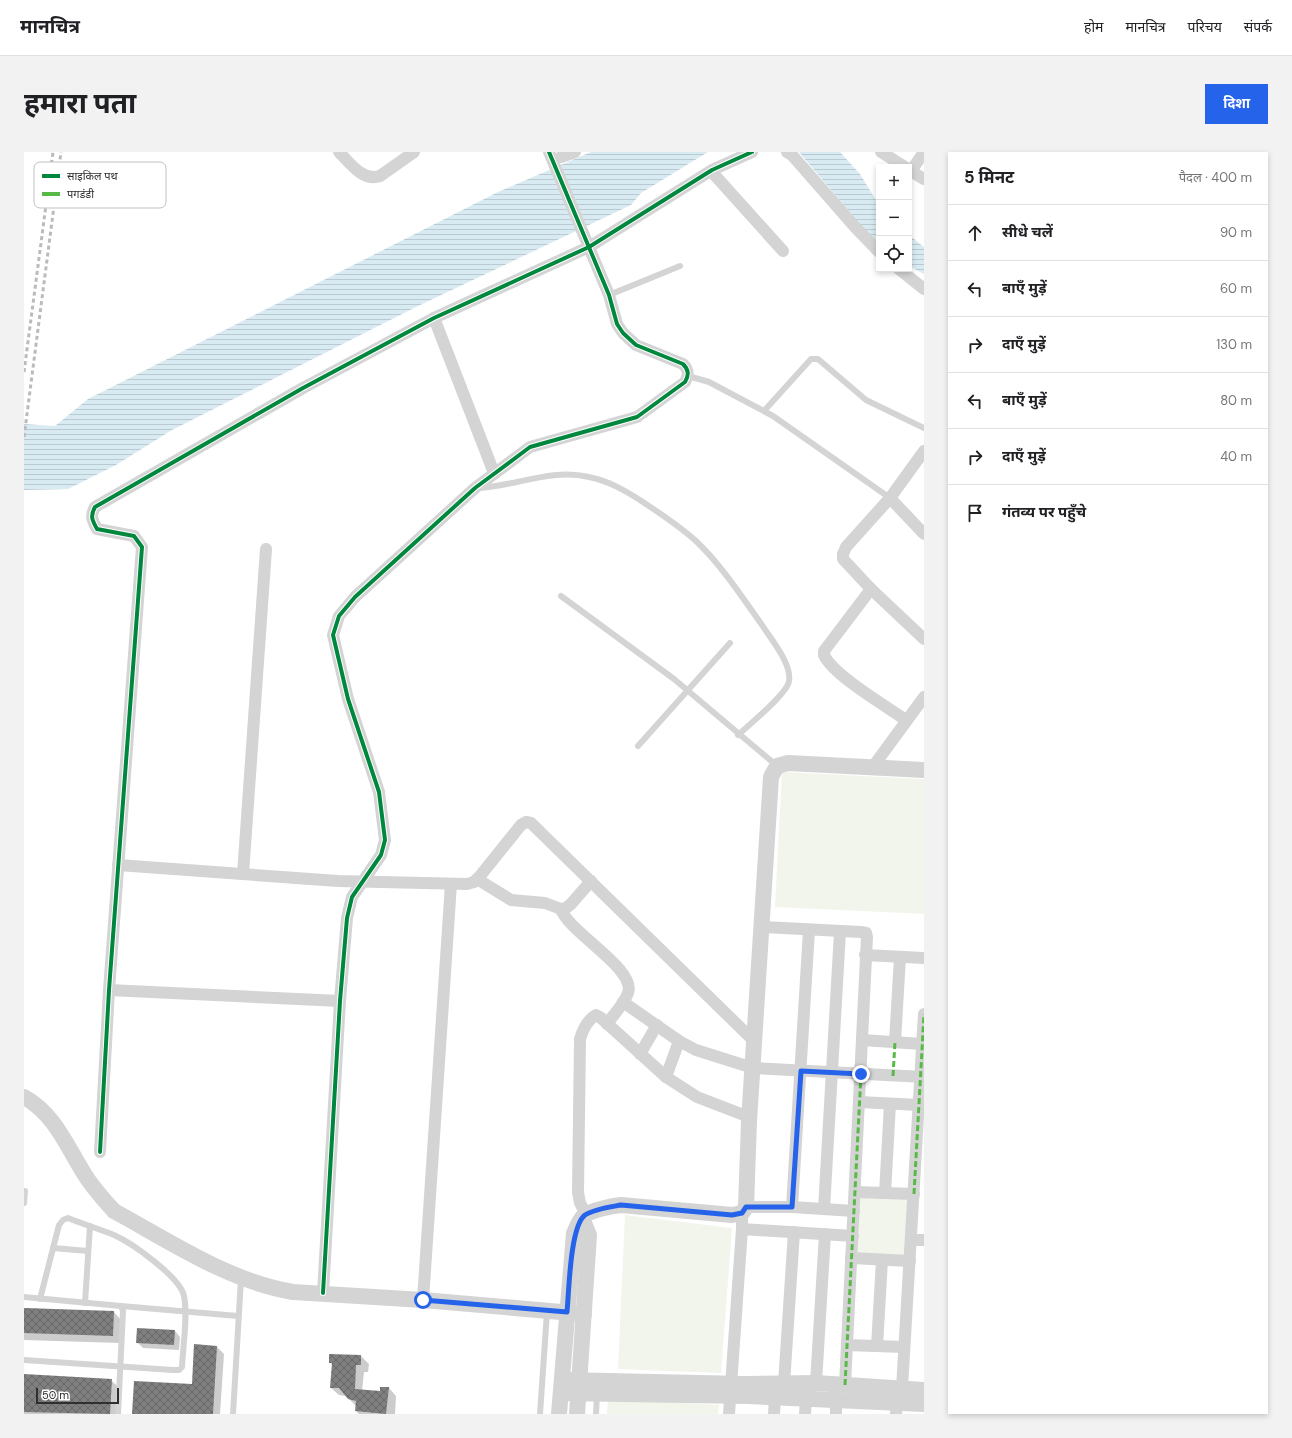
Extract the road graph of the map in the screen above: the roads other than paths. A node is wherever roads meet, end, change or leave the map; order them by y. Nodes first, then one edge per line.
1 (339, 152) edge
2 (414, 152) edge
3 (575, 152) edge
4 (752, 152) edge
5 (787, 152) edge
6 (881, 152) edge
7 (924, 152) edge
8 (553, 155) edge
9 (900, 164) edge
10 (912, 165) edge
11 (711, 171) junction
12 (912, 172) edge
13 (924, 180) edge
14 (588, 246) junction
15 (876, 249) edge
16 (783, 251) dead end
17 (680, 266) dead end
18 (903, 272) edge
19 (924, 289) edge
20 (609, 295) junction
21 (434, 318) junction
22 (688, 376) junction
23 (764, 412) junction
24 (924, 428) edge
25 (924, 452) edge
26 (494, 473) junction
27 (475, 488) junction
28 (890, 498) junction
29 (924, 534) edge
30 (266, 549) dead end
31 (871, 589) junction
32 (561, 596) dead end
33 (924, 639) edge
34 (730, 643) dead end
35 (689, 691) junction
36 (924, 698) edge
37 (906, 720) junction
38 (738, 735) junction
39 (638, 746) dead end
40 (777, 766) junction
41 (872, 768) junction
42 (924, 770) edge
43 (118, 865) junction
44 (243, 874) junction
45 (477, 879) junction
46 (364, 881) junction
47 (591, 881) junction
48 (451, 884) junction
49 (561, 909) junction
50 (763, 927) junction
51 (809, 930) junction
52 (840, 932) junction
53 (865, 955) junction
54 (900, 957) junction
55 (924, 958) edge
56 (109, 990) junction
57 (340, 1001) junction
58 (623, 1002) junction
59 (924, 1014) edge
60 (607, 1024) junction
61 (657, 1025) junction
62 (754, 1040) junction
63 (862, 1040) junction
64 (679, 1041) junction
65 (895, 1042) junction
66 (922, 1044) junction
67 (640, 1054) junction
68 (752, 1068) junction
69 (801, 1071) junction
70 (832, 1072) junction
71 (861, 1074) junction
72 (666, 1077) junction
73 (922, 1077) edge
74 (24, 1097) edge
75 (859, 1102) junction
76 (890, 1104) junction
77 (919, 1105) junction
78 (749, 1117) junction
79 (100, 1152) dead end
80 (25, 1190) edge
81 (855, 1192) junction
82 (885, 1193) junction
83 (914, 1194) junction
84 (24, 1203) edge
85 (792, 1207) junction
86 (824, 1209) junction
87 (744, 1210) junction
88 (854, 1211) junction
89 (584, 1216) junction
90 (918, 1216) edge
91 (90, 1226) junction
92 (742, 1229) junction
93 (794, 1232) junction
94 (825, 1234) junction
95 (852, 1236) junction
96 (911, 1240) junction
97 (924, 1240) edge
98 (53, 1248) junction
99 (88, 1251) junction
100 (851, 1258) junction
101 (882, 1260) junction
102 (910, 1261) junction
103 (241, 1279) junction
104 (323, 1294) junction
105 (24, 1297) edge
106 (40, 1299) junction
107 (423, 1300) junction
108 (85, 1303) junction
109 (121, 1306) junction
110 (547, 1310) junction
111 (185, 1312) junction
112 (567, 1312) junction
113 (584, 1314) junction
114 (238, 1316) junction
115 (847, 1345) junction
116 (877, 1346) junction
117 (904, 1347) junction
118 (24, 1360) edge
119 (121, 1367) junction
120 (816, 1383) junction
121 (784, 1384) junction
122 (845, 1385) junction
123 (562, 1386) junction
124 (579, 1387) junction
125 (598, 1387) junction
126 (902, 1388) junction
127 (731, 1390) junction
128 (924, 1390) edge
129 (775, 1398) junction
130 (924, 1404) edge
131 (806, 1406) edge
132 (836, 1408) edge
133 (897, 1409) edge
134 (118, 1414) edge
135 (233, 1414) edge
136 (540, 1414) edge
137 (560, 1414) edge
138 (577, 1414) edge
139 (596, 1414) edge
140 (730, 1414) edge
141 (774, 1414) edge

1 - 2 street
3 - 8 street
4 - 11 street
5 - 15 street
6 - 9 street
7 - 10 street
8 - 14 street
11 - 14 street
11 - 16 street
12 - 13 street
14 - 20 street
14 - 21 street
17 - 20 lane
18 - 19 street
20 - 22 street
21 - 26 street
21 - 43 street
22 - 23 lane
22 - 26 street
23 - 24 lane
23 - 28 lane
25 - 28 street
26 - 27 street
27 - 38 lane
27 - 46 street
28 - 29 street
28 - 31 street
30 - 44 street
31 - 33 street
31 - 37 street
32 - 35 lane
34 - 35 lane
35 - 38 lane
35 - 39 lane
36 - 37 street
37 - 41 street
38 - 40 lane
40 - 41 street
40 - 50 street
41 - 42 street
43 - 44 street
43 - 56 street
44 - 46 street
45 - 47 street
45 - 48 street
45 - 49 street
46 - 48 street
46 - 57 street
47 - 49 street
47 - 62 street
48 - 107 street
49 - 58 street
50 - 51 street
50 - 62 street
51 - 52 street
51 - 69 street
52 - 53 street
52 - 70 street
53 - 54 street
53 - 63 street
54 - 55 street
54 - 65 street
56 - 57 street
56 - 79 street
57 - 104 street
58 - 60 street
58 - 61 street
59 - 66 street
60 - 67 street
60 - 89 street
61 - 64 street
61 - 67 street
62 - 68 street
63 - 65 street
63 - 71 street
64 - 68 street
64 - 72 street
65 - 66 street
66 - 73 street
67 - 72 street
68 - 69 street
68 - 78 street
69 - 70 street
69 - 85 street
70 - 71 street
70 - 86 street
71 - 73 street
71 - 75 street
72 - 78 street
73 - 77 street
74 - 103 street
75 - 76 street
75 - 81 street
76 - 77 street
76 - 82 street
77 - 83 street
78 - 87 street
80 - 84 lane
81 - 82 street
81 - 88 street
82 - 83 street
83 - 90 street
85 - 86 street
85 - 87 street
86 - 88 street
87 - 89 street
87 - 92 street
88 - 95 street
89 - 112 street
89 - 113 street
90 - 96 street
91 - 98 lane
91 - 99 lane
91 - 111 lane
92 - 93 street
92 - 127 street
93 - 94 street
93 - 121 street
94 - 95 street
94 - 120 street
95 - 100 street
96 - 97 street
96 - 102 street
98 - 99 lane
98 - 106 lane
99 - 108 lane
100 - 101 street
100 - 115 street
101 - 102 street
101 - 116 street
102 - 117 street
103 - 104 street
103 - 114 lane
104 - 107 street
105 - 106 lane
106 - 108 lane
107 - 110 street
108 - 109 lane
109 - 111 lane
109 - 119 lane
110 - 112 street
110 - 136 lane
111 - 114 lane
111 - 119 lane
112 - 113 street
112 - 123 street
113 - 124 street
114 - 135 lane
115 - 116 street
115 - 122 street
116 - 117 street
117 - 126 street
118 - 119 lane
119 - 134 lane
120 - 121 street
120 - 122 street
121 - 127 street
122 - 126 street
123 - 124 street
123 - 137 street
124 - 125 street
124 - 138 street
125 - 127 street
125 - 139 lane
126 - 128 street
127 - 129 street
127 - 140 street
129 - 131 street
129 - 141 street
130 - 133 street
131 - 132 street
132 - 133 street

